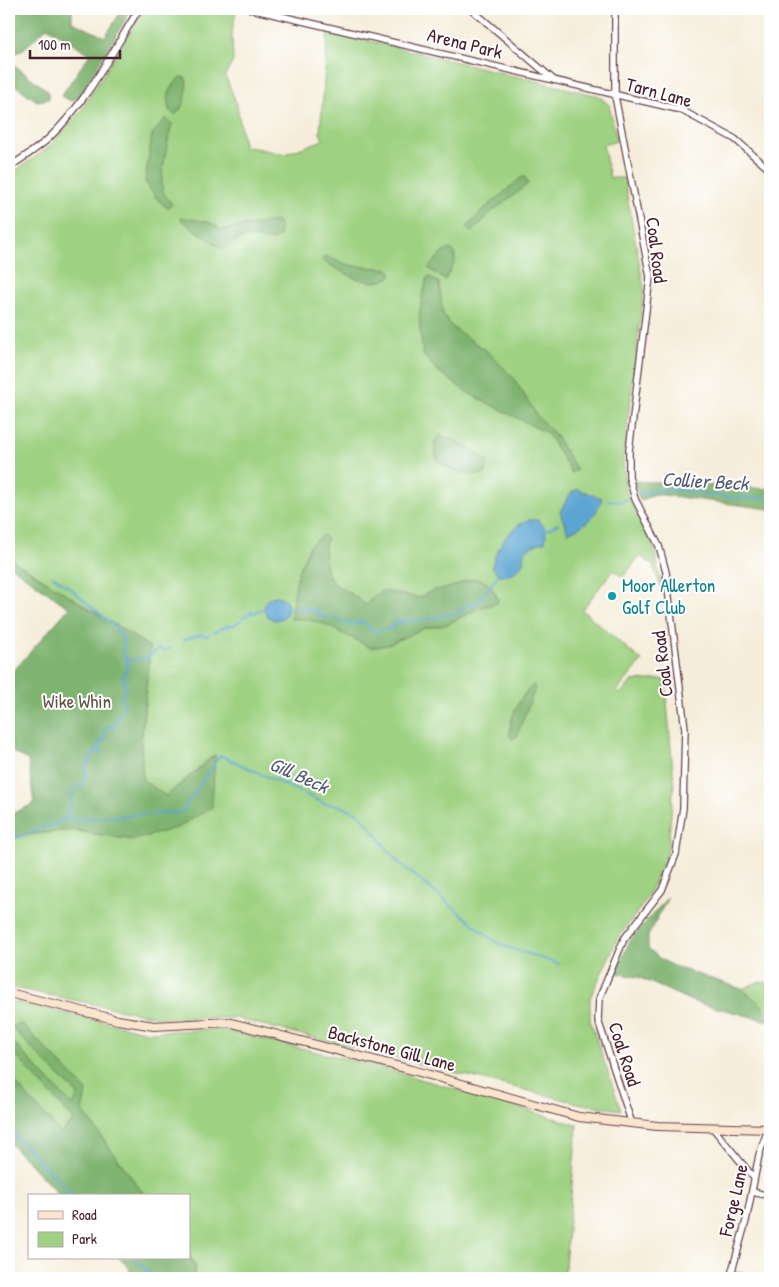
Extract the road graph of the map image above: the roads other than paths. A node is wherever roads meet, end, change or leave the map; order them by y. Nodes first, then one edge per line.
1 (139, 9) edge
2 (251, 9) edge
3 (472, 9) edge
4 (616, 9) edge
5 (555, 82) junction
6 (615, 96) junction
7 (9, 167) edge
8 (770, 170) edge
9 (9, 993) edge
10 (632, 1124) junction
11 (712, 1127) junction
12 (769, 1129) edge
13 (754, 1178) junction
14 (753, 1192) junction
15 (770, 1196) edge
16 (730, 1278) edge

1 - 7 street
2 - 5 street, Arena Park
3 - 5 street
4 - 6 street, Coal Road
5 - 6 street, Tarn Lane
6 - 8 street, Tarn Lane
6 - 10 street, Coal Road
9 - 10 street, Backstone Gill Lane
10 - 11 street, Backstone Gill Lane
11 - 12 street, Backstone Gill Lane
11 - 13 street
12 - 13 street, Forge Lane
13 - 14 street, Forge Lane
14 - 15 street
14 - 16 street, Forge Lane

